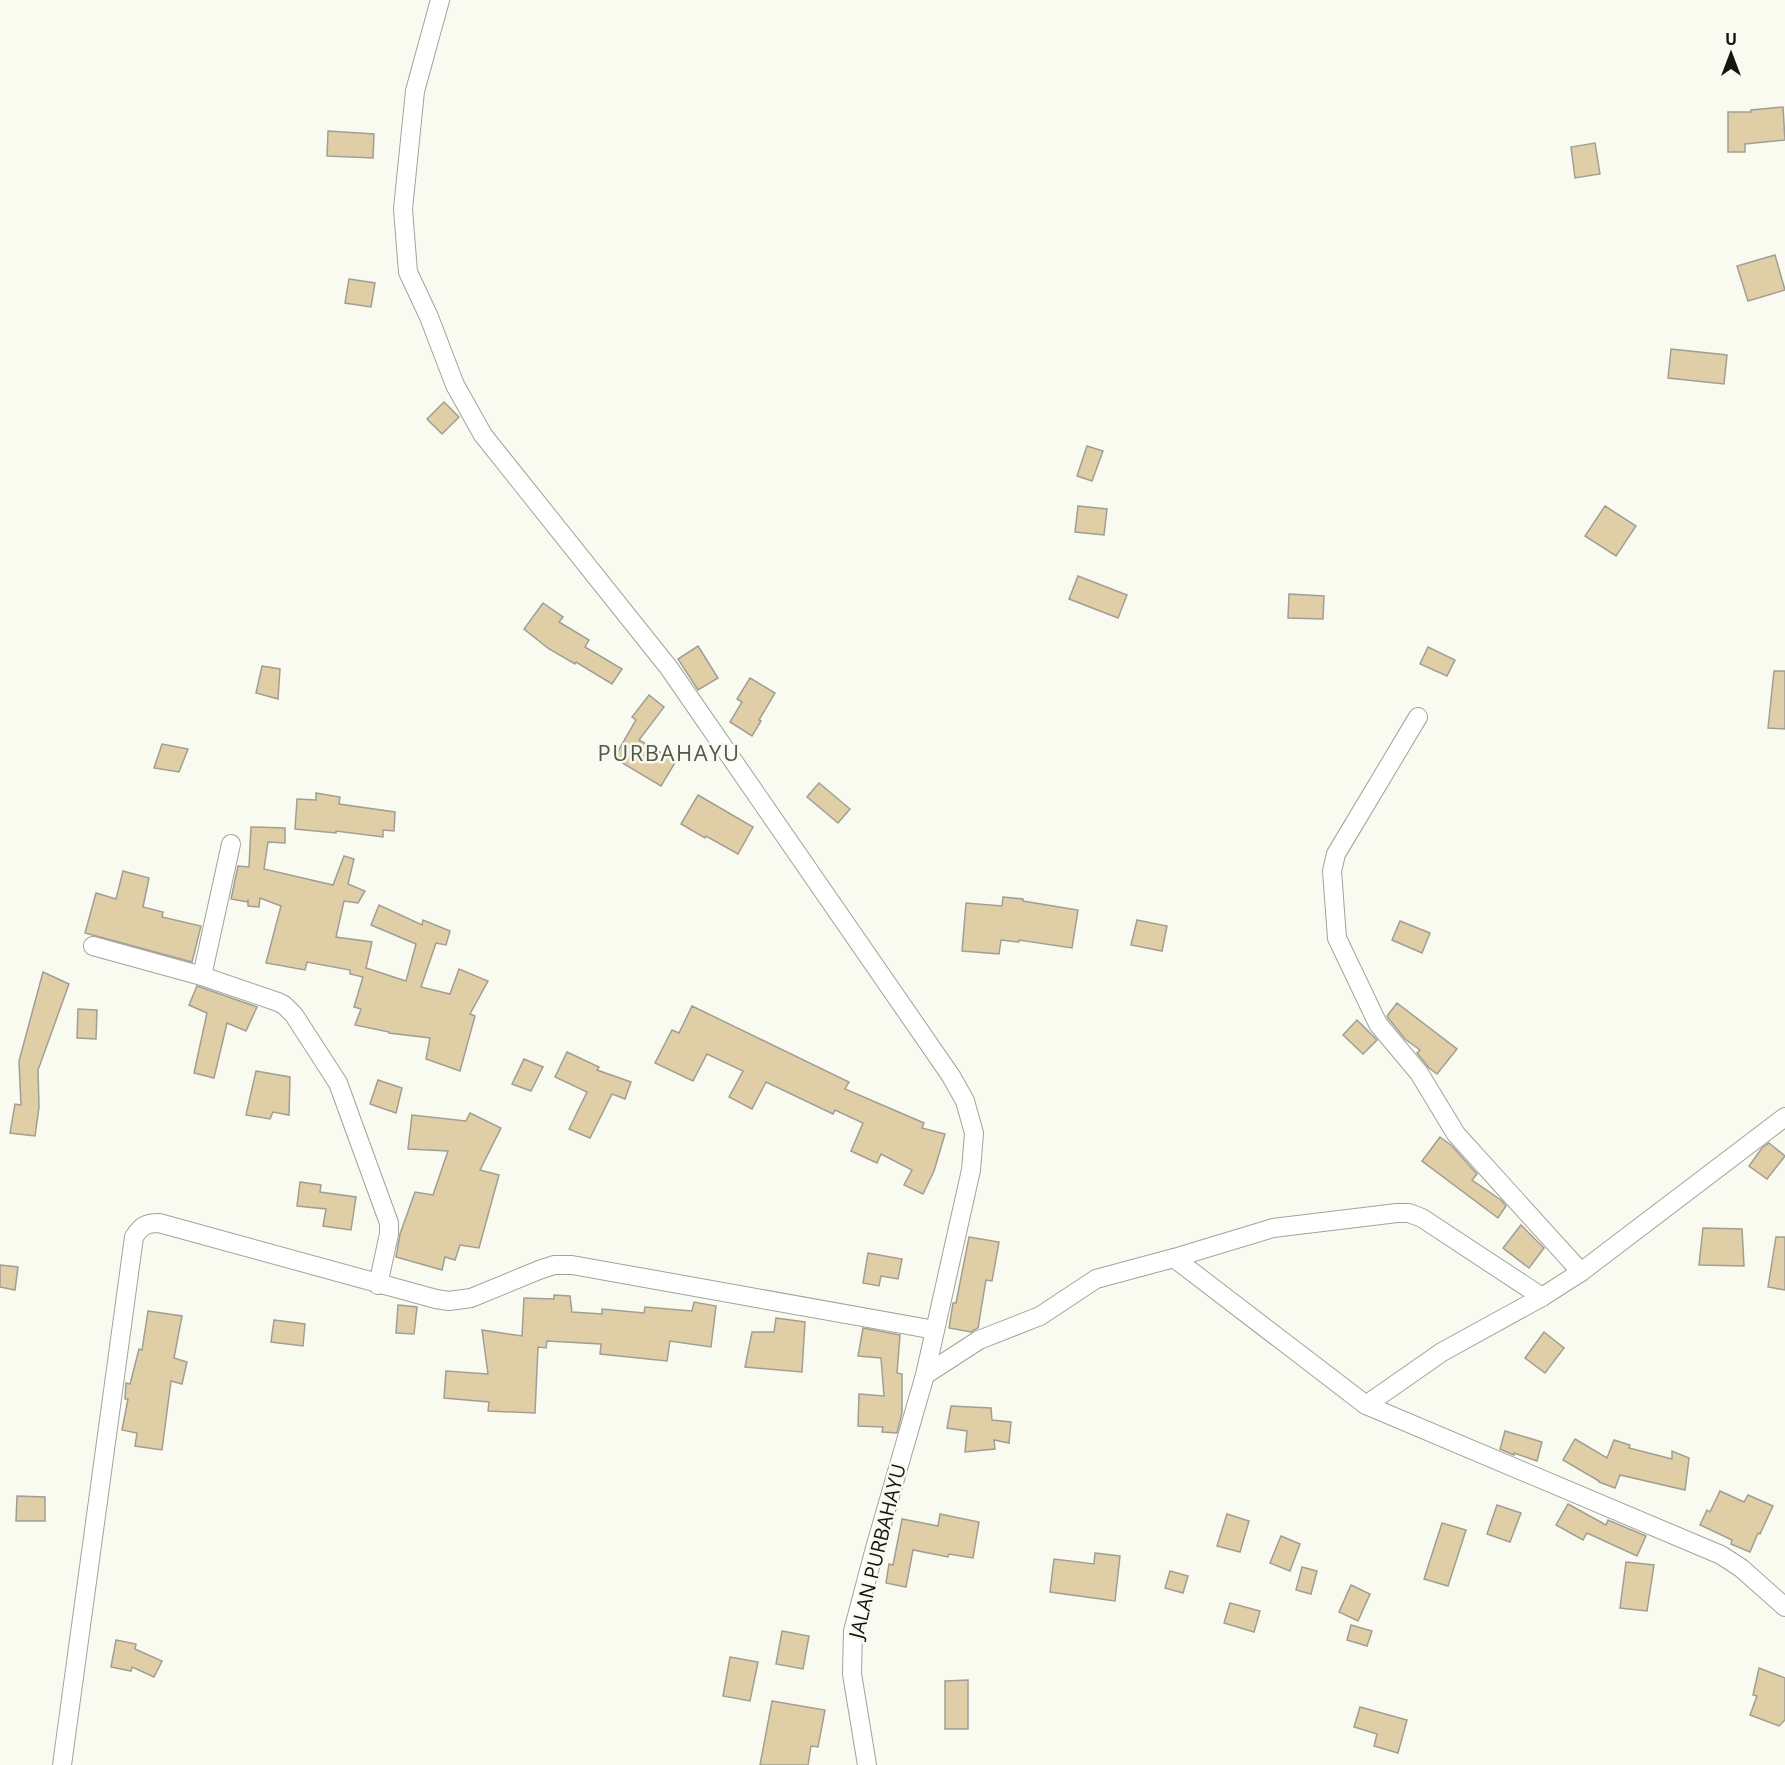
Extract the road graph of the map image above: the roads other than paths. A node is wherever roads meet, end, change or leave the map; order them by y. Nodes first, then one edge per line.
1 (440, 0) edge
2 (1418, 717) dead end
3 (231, 844) dead end
4 (93, 946) dead end
5 (202, 976) junction
6 (1785, 1117) edge
7 (1174, 1258) junction
8 (1581, 1272) junction
9 (378, 1285) junction
10 (1542, 1297) junction
11 (934, 1330) junction
12 (925, 1375) junction
13 (1366, 1405) junction
14 (1785, 1607) edge
15 (62, 1765) edge
16 (867, 1765) edge

1 - 11 street, JALAN PURBAHAYU
2 - 8 street
3 - 5 street
4 - 5 street
5 - 9 street
6 - 8 street
7 - 10 street
7 - 12 street
7 - 13 street
8 - 10 street
9 - 11 street
9 - 15 street
10 - 13 street
11 - 12 street, JALAN PURBAHAYU
12 - 16 street, JALAN PURBAHAYU
13 - 14 street

